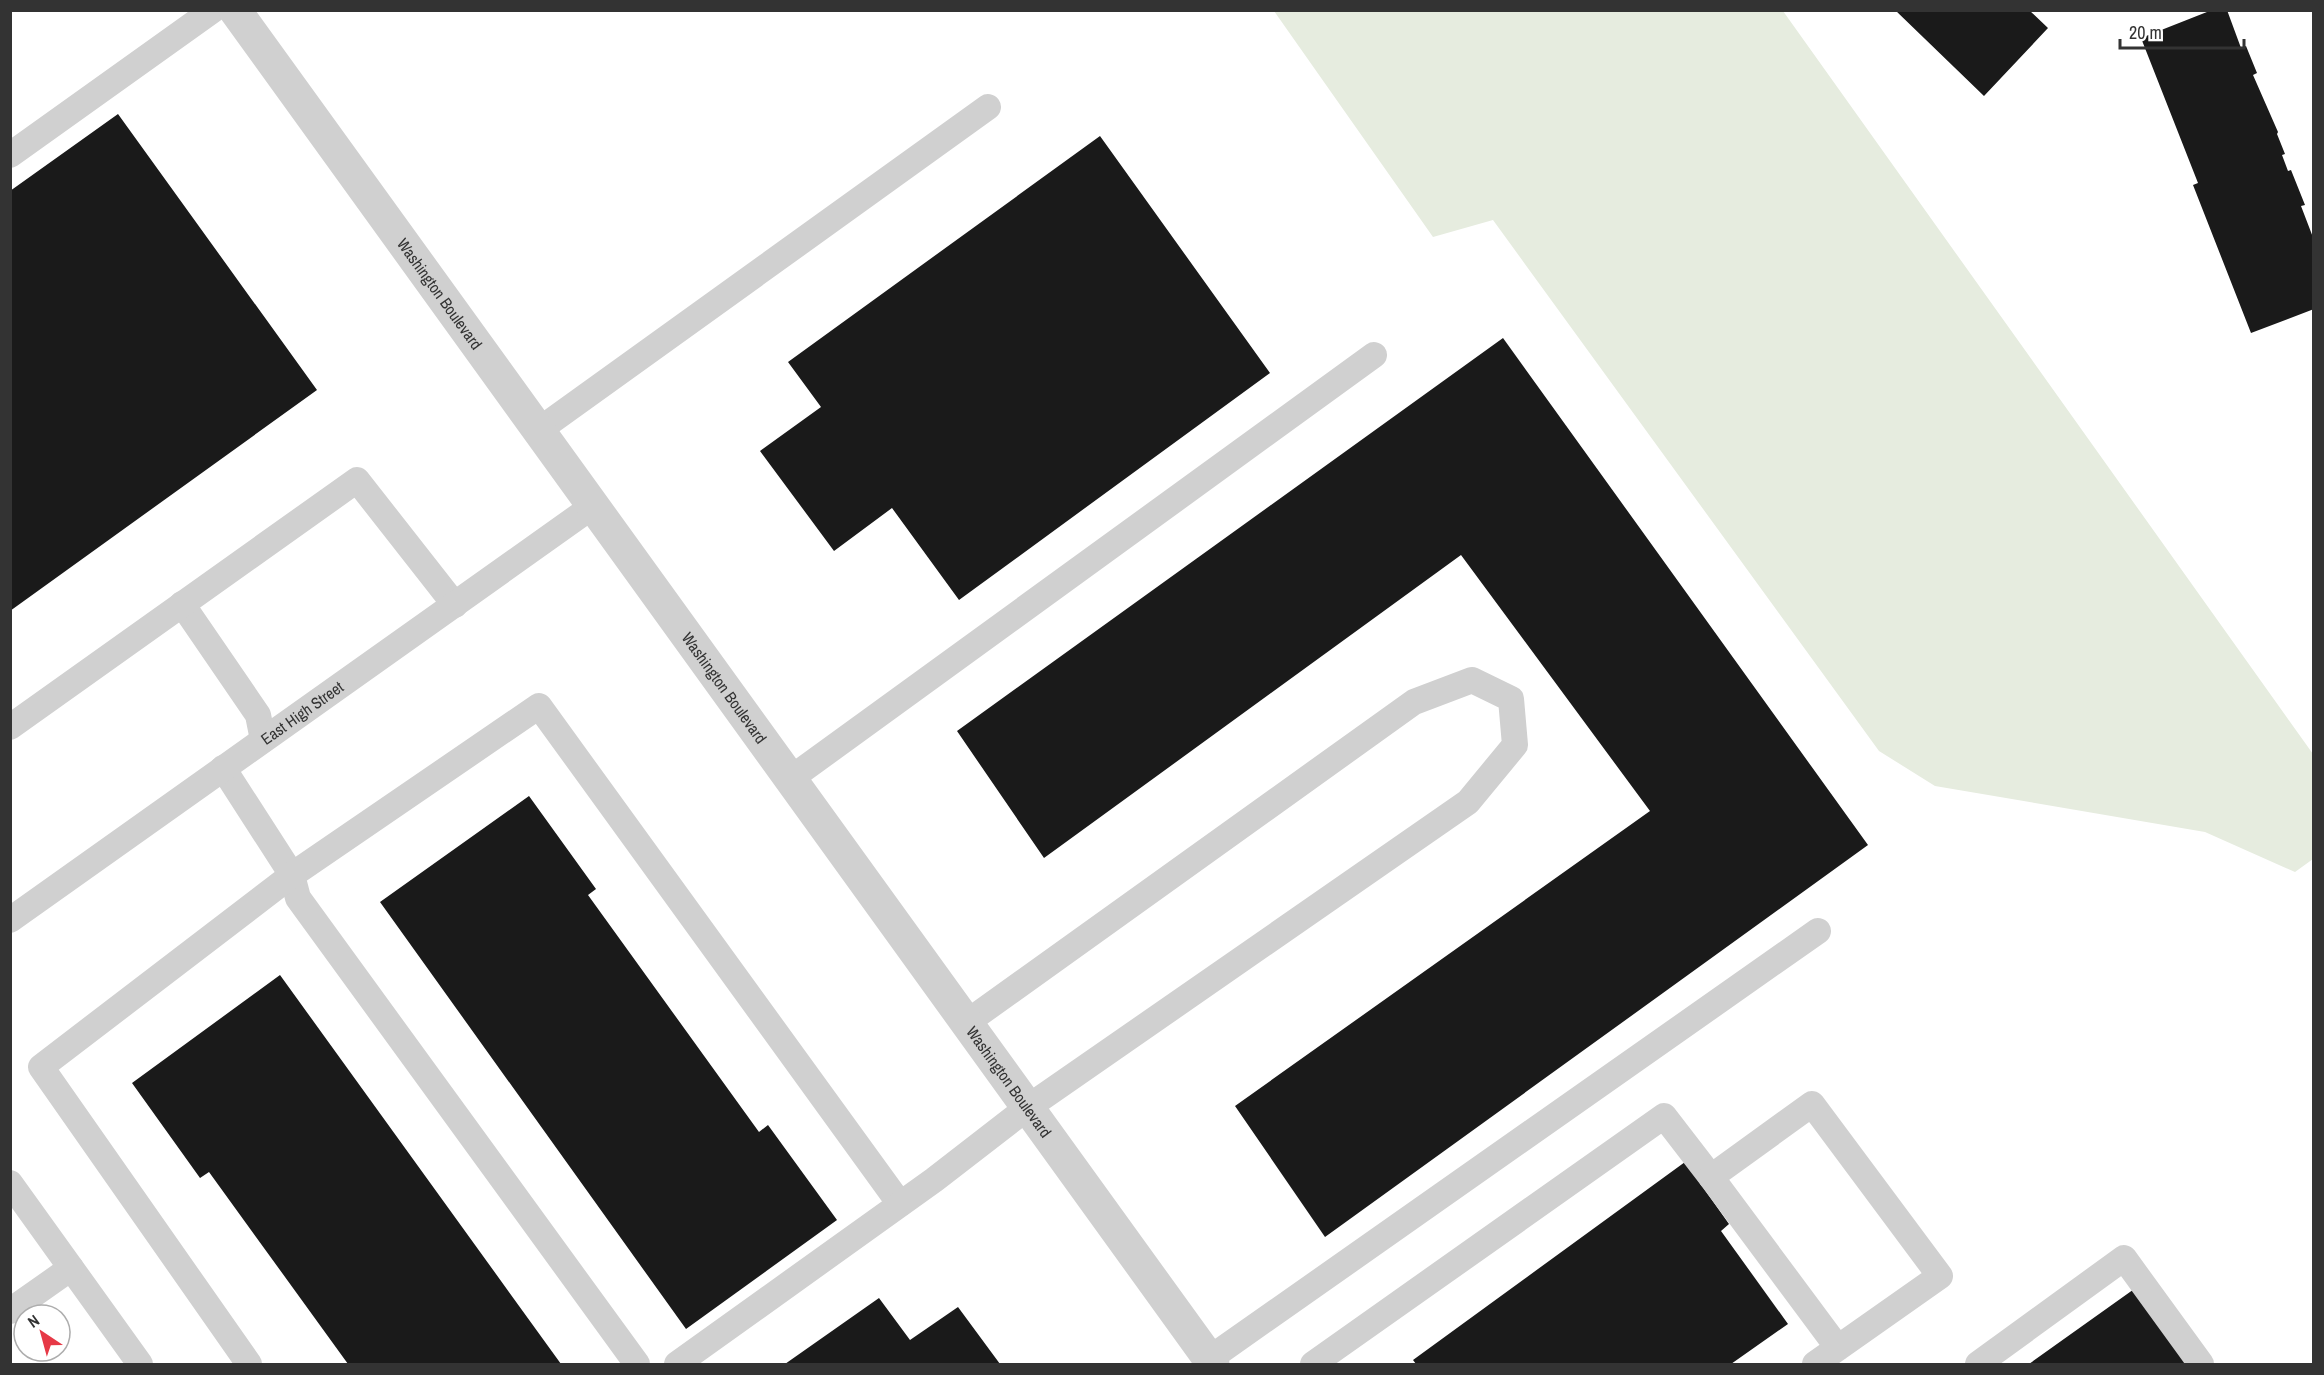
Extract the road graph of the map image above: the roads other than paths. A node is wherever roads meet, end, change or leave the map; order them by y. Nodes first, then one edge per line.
1 (213, 10) edge
2 (235, 10) edge
3 (988, 107) dead end
4 (10, 154) edge
5 (1374, 355) dead end
6 (539, 430) junction
7 (593, 506) junction
8 (182, 604) junction
9 (454, 605) junction
10 (10, 726) edge
11 (263, 740) junction
12 (223, 768) junction
13 (790, 779) junction
14 (292, 875) junction
15 (10, 920) edge
16 (1818, 931) dead end
17 (966, 1023) junction
18 (1027, 1108) junction
19 (1711, 1177) junction
20 (10, 1183) edge
21 (900, 1204) junction
22 (71, 1268) junction
23 (10, 1311) edge
24 (1838, 1348) junction
25 (1211, 1362) edge
26 (140, 1365) edge
27 (249, 1365) edge
28 (637, 1365) edge
29 (677, 1365) edge
30 (1312, 1365) edge
31 (1815, 1365) edge
32 (1978, 1365) edge
33 (2201, 1365) edge

1 - 4 lane
2 - 6 street, Washington Boulevard
3 - 6 lane
5 - 13 lane
6 - 7 street, Washington Boulevard
7 - 9 lane, East High Street
7 - 13 street, Washington Boulevard
8 - 9 lane
8 - 10 lane
8 - 11 lane
9 - 11 lane, East High Street
11 - 12 lane, East High Street
12 - 14 lane
12 - 15 lane, East High Street
13 - 17 street, Washington Boulevard
14 - 21 lane
14 - 27 lane
14 - 28 lane
16 - 25 lane
17 - 18 street, Washington Boulevard
17 - 18 lane
18 - 21 lane
18 - 25 street, Washington Boulevard
19 - 24 lane
19 - 24 lane
19 - 30 lane
20 - 22 lane
21 - 29 lane
22 - 23 lane
22 - 26 lane
24 - 31 lane
32 - 33 lane

